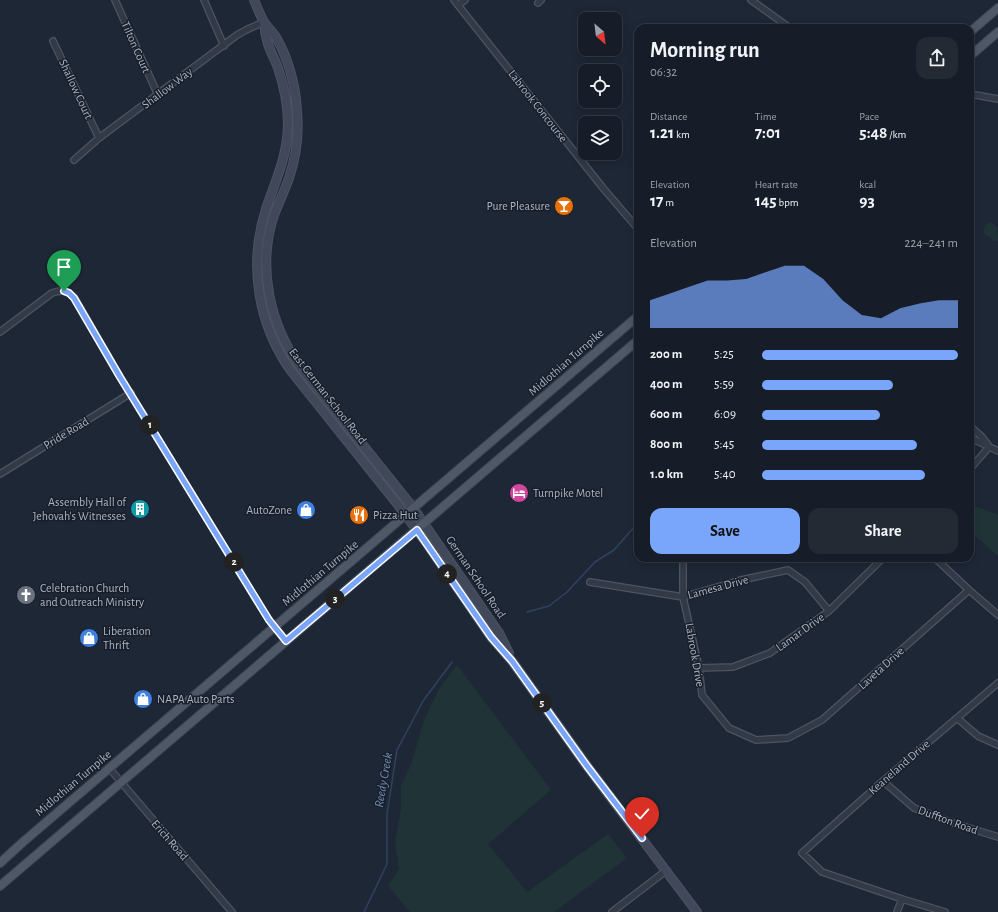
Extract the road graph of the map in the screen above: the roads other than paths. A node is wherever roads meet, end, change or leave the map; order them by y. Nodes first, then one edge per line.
1 (115, 0) edge
2 (204, 0) edge
3 (254, 0) edge
4 (465, 0) edge
5 (751, 0) edge
6 (456, 2) edge
7 (998, 8) edge
8 (264, 22) junction
9 (784, 24) edge
10 (974, 29) edge
11 (998, 32) edge
12 (53, 40) dead end
13 (224, 46) junction
14 (974, 53) edge
15 (974, 93) edge
16 (158, 95) junction
17 (998, 99) edge
18 (99, 138) junction
19 (74, 160) dead end
20 (634, 224) edge
21 (634, 319) edge
22 (0, 332) edge
23 (634, 343) edge
24 (313, 383) junction
25 (306, 388) junction
26 (131, 393) junction
27 (974, 430) edge
28 (974, 438) edge
29 (989, 447) junction
30 (998, 451) edge
31 (974, 464) edge
32 (0, 474) edge
33 (414, 509) junction
34 (406, 515) junction
35 (424, 524) junction
36 (417, 530) junction
37 (683, 562) edge
38 (879, 562) edge
39 (939, 562) edge
40 (590, 582) dead end
41 (969, 590) junction
42 (683, 596) junction
43 (829, 611) junction
44 (998, 615) edge
45 (275, 627) junction
46 (286, 641) junction
47 (512, 661) junction
48 (699, 668) junction
49 (998, 683) edge
50 (957, 718) junction
51 (788, 738) joint
52 (998, 745) edge
53 (109, 768) junction
54 (883, 781) junction
55 (121, 782) junction
56 (998, 837) edge
57 (0, 863) edge
58 (667, 870) junction
59 (0, 886) edge
60 (902, 900) junction
61 (232, 912) edge
62 (612, 912) edge
63 (698, 912) edge
64 (897, 912) edge
65 (945, 912) edge

1 - 16 street, Tilton Court
2 - 13 street
3 - 8 street, East German School Road
4 - 6 street
5 - 9 street
6 - 20 street, Labrook Concourse
7 - 10 main road
8 - 13 street, Shallow Way
8 - 24 street, East German School Road
8 - 25 street, East German School Road
11 - 14 main road
12 - 18 street, Shallow Court
13 - 16 street, Shallow Way
15 - 17 street
16 - 18 street, Shallow Way
18 - 19 street, Shallow Way
21 - 33 main road, Midlothian Turnpike
22 - 26 street
23 - 35 main road
24 - 25 street
24 - 33 street, East German School Road
25 - 34 street, East German School Road
26 - 32 street, Pride Road
26 - 45 street
27 - 29 street
28 - 29 street
29 - 30 street
29 - 31 street
33 - 34 main road, Midlothian Turnpike
33 - 35 street, German School Road
34 - 36 street, German School Road
34 - 45 main road, Midlothian Turnpike
35 - 36 main road
35 - 47 street, German School Road
36 - 46 main road
36 - 47 street, German School Road
37 - 42 street, Labrook Drive
38 - 43 street, Lamar Drive
39 - 41 street
40 - 42 street, Lamesa Drive
41 - 44 street
41 - 51 street, Laveta Drive
42 - 43 street, Lamesa Drive
42 - 48 street, Labrook Drive
43 - 48 street, Lamar Drive
45 - 46 street
45 - 53 main road, Midlothian Turnpike
46 - 55 main road
47 - 58 street, German School Road
48 - 51 street, Labrook Drive
49 - 50 street, Keaneland Drive
50 - 52 street
50 - 54 street, Keaneland Drive
53 - 55 street, Erich Road
53 - 57 main road, Midlothian Turnpike
54 - 56 street, Duffton Road
54 - 60 street, Keaneland Drive
55 - 59 main road
55 - 61 street, Erich Road
58 - 62 street
58 - 63 street, German School Road
60 - 64 street
60 - 65 street

